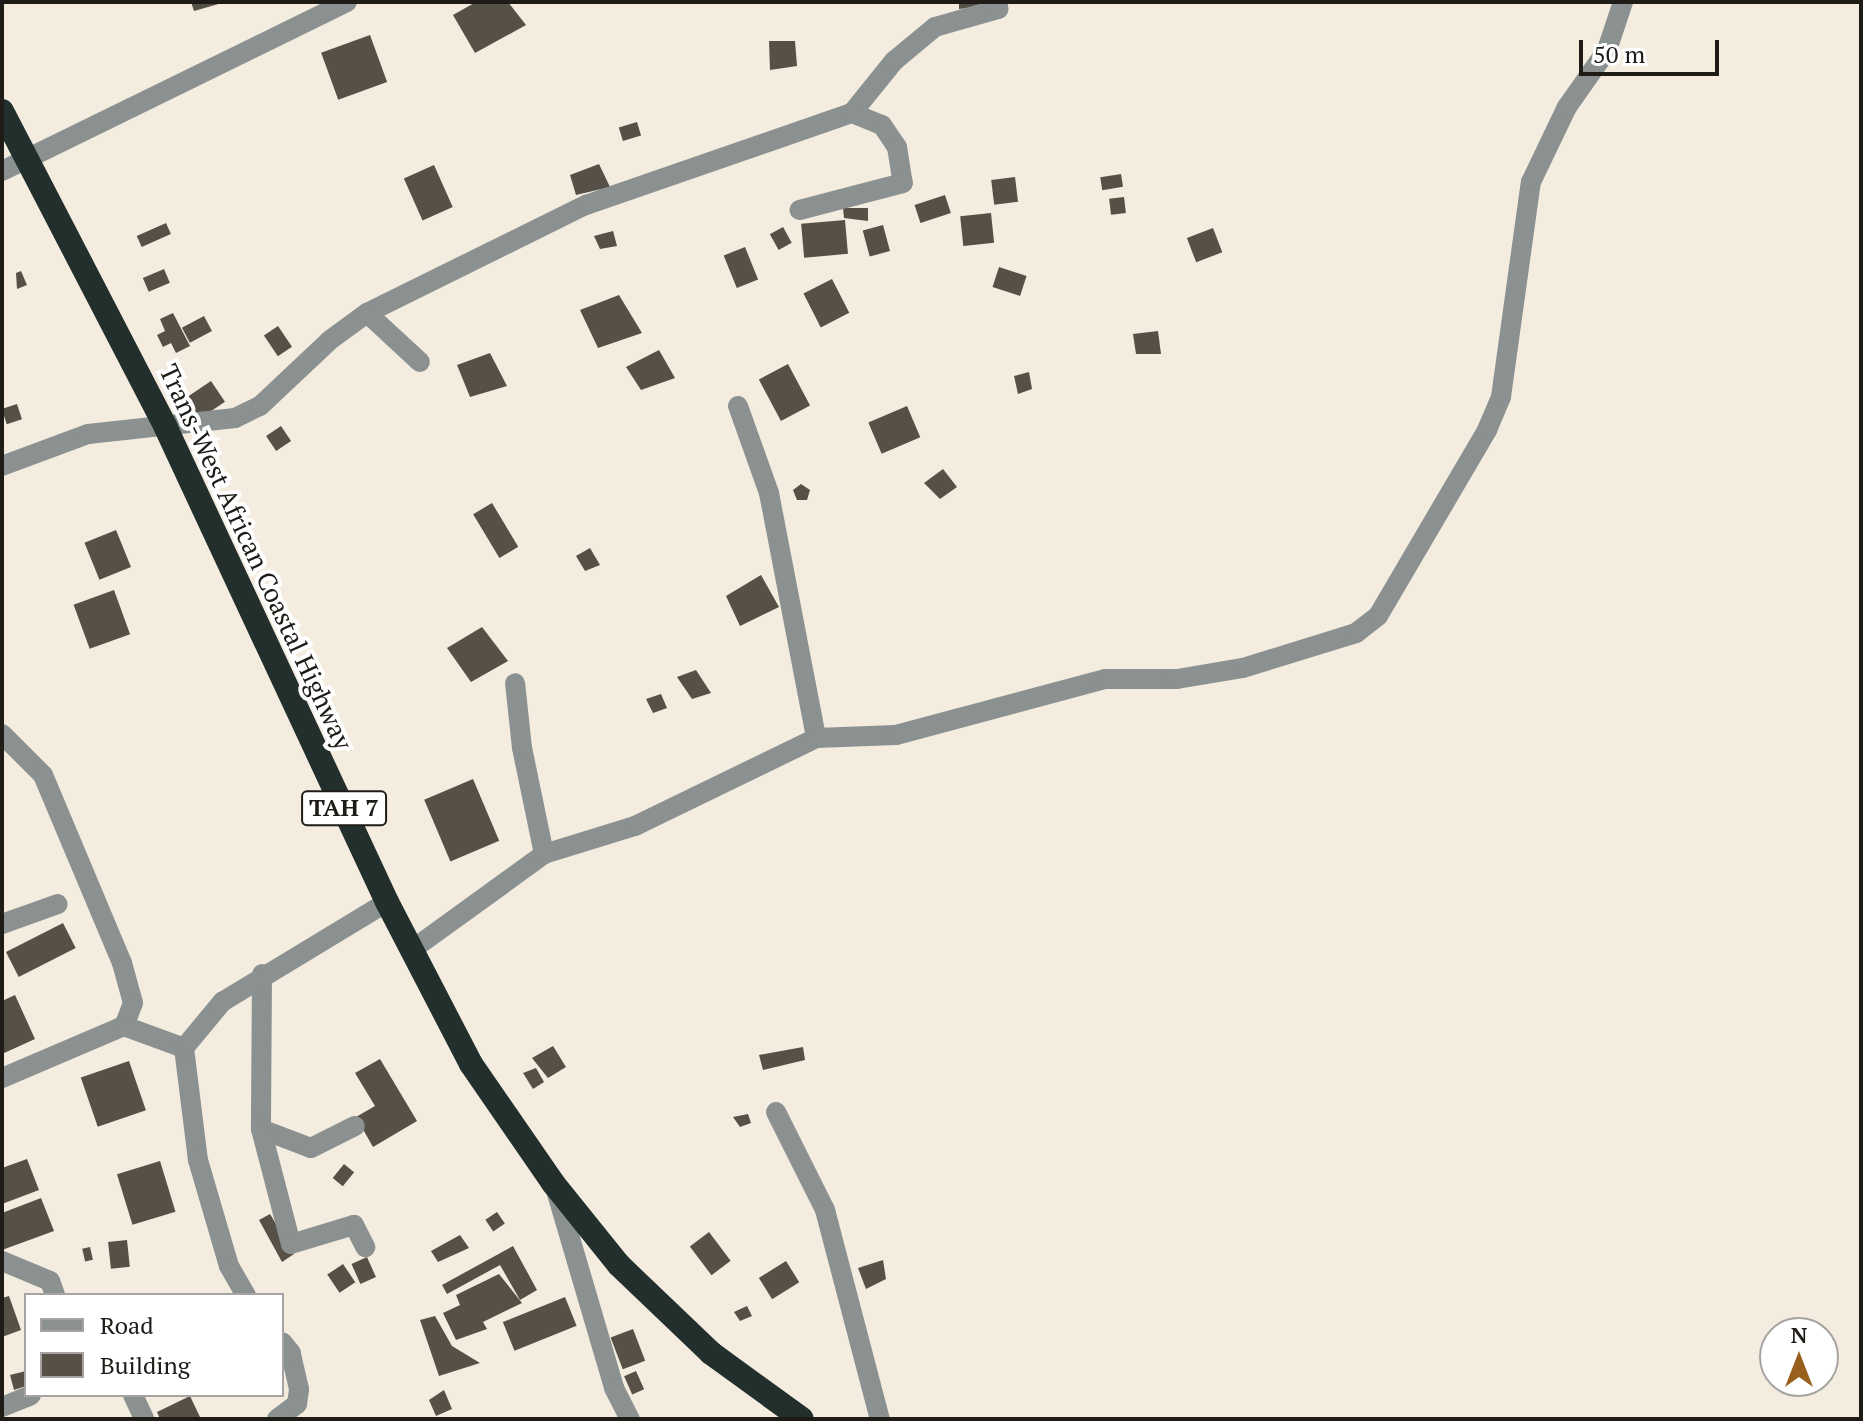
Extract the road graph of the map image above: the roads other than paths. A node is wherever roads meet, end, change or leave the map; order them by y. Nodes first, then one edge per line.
1 (347, 2) edge
2 (998, 2) edge
3 (1623, 2) edge
4 (310, 10) edge
5 (2, 111) edge
6 (852, 113) junction
7 (26, 161) junction
8 (2, 171) edge
9 (799, 210) dead end
10 (367, 313) junction
11 (420, 362) dead end
12 (738, 406) dead end
13 (166, 428) junction
14 (2, 466) edge
15 (515, 683) dead end
16 (2, 734) edge
17 (816, 738) junction
18 (544, 854) junction
19 (387, 902) junction
20 (58, 904) dead end
21 (2, 924) edge
22 (413, 949) junction
23 (262, 974) junction
24 (124, 1026) junction
25 (184, 1048) junction
26 (2, 1078) edge
27 (776, 1112) dead end
28 (355, 1126) dead end
29 (261, 1129) junction
30 (553, 1183) junction
31 (365, 1247) dead end
32 (2, 1261) edge
33 (54, 1293) edge
34 (245, 1293) edge
35 (284, 1344) edge
36 (26, 1397) edge
37 (134, 1397) edge
38 (2, 1407) edge
39 (144, 1419) edge
40 (277, 1419) edge
41 (630, 1419) edge
42 (802, 1419) edge
43 (880, 1419) edge

1 - 4 street
2 - 6 street
3 - 17 street
4 - 7 street
5 - 7 highway, Trans-West African Coastal Highway / TAH 7
6 - 9 street
6 - 10 street
7 - 8 street
7 - 13 highway, Trans-West African Coastal Highway / TAH 7
10 - 11 street
10 - 13 street
12 - 17 street
13 - 14 street
13 - 19 highway, Trans-West African Coastal Highway / TAH 7
15 - 18 street
16 - 24 street
17 - 18 street
18 - 22 street
19 - 22 highway, Trans-West African Coastal Highway / TAH 7
19 - 23 street
20 - 21 street
22 - 30 highway, Trans-West African Coastal Highway / TAH 7
23 - 25 street
23 - 29 street
24 - 25 street
24 - 26 street
25 - 34 street
27 - 43 street
28 - 29 street
29 - 31 street
30 - 41 street
30 - 42 highway, Trans-West African Coastal Highway / TAH 7
32 - 33 street
35 - 40 street
36 - 38 street
37 - 39 street

